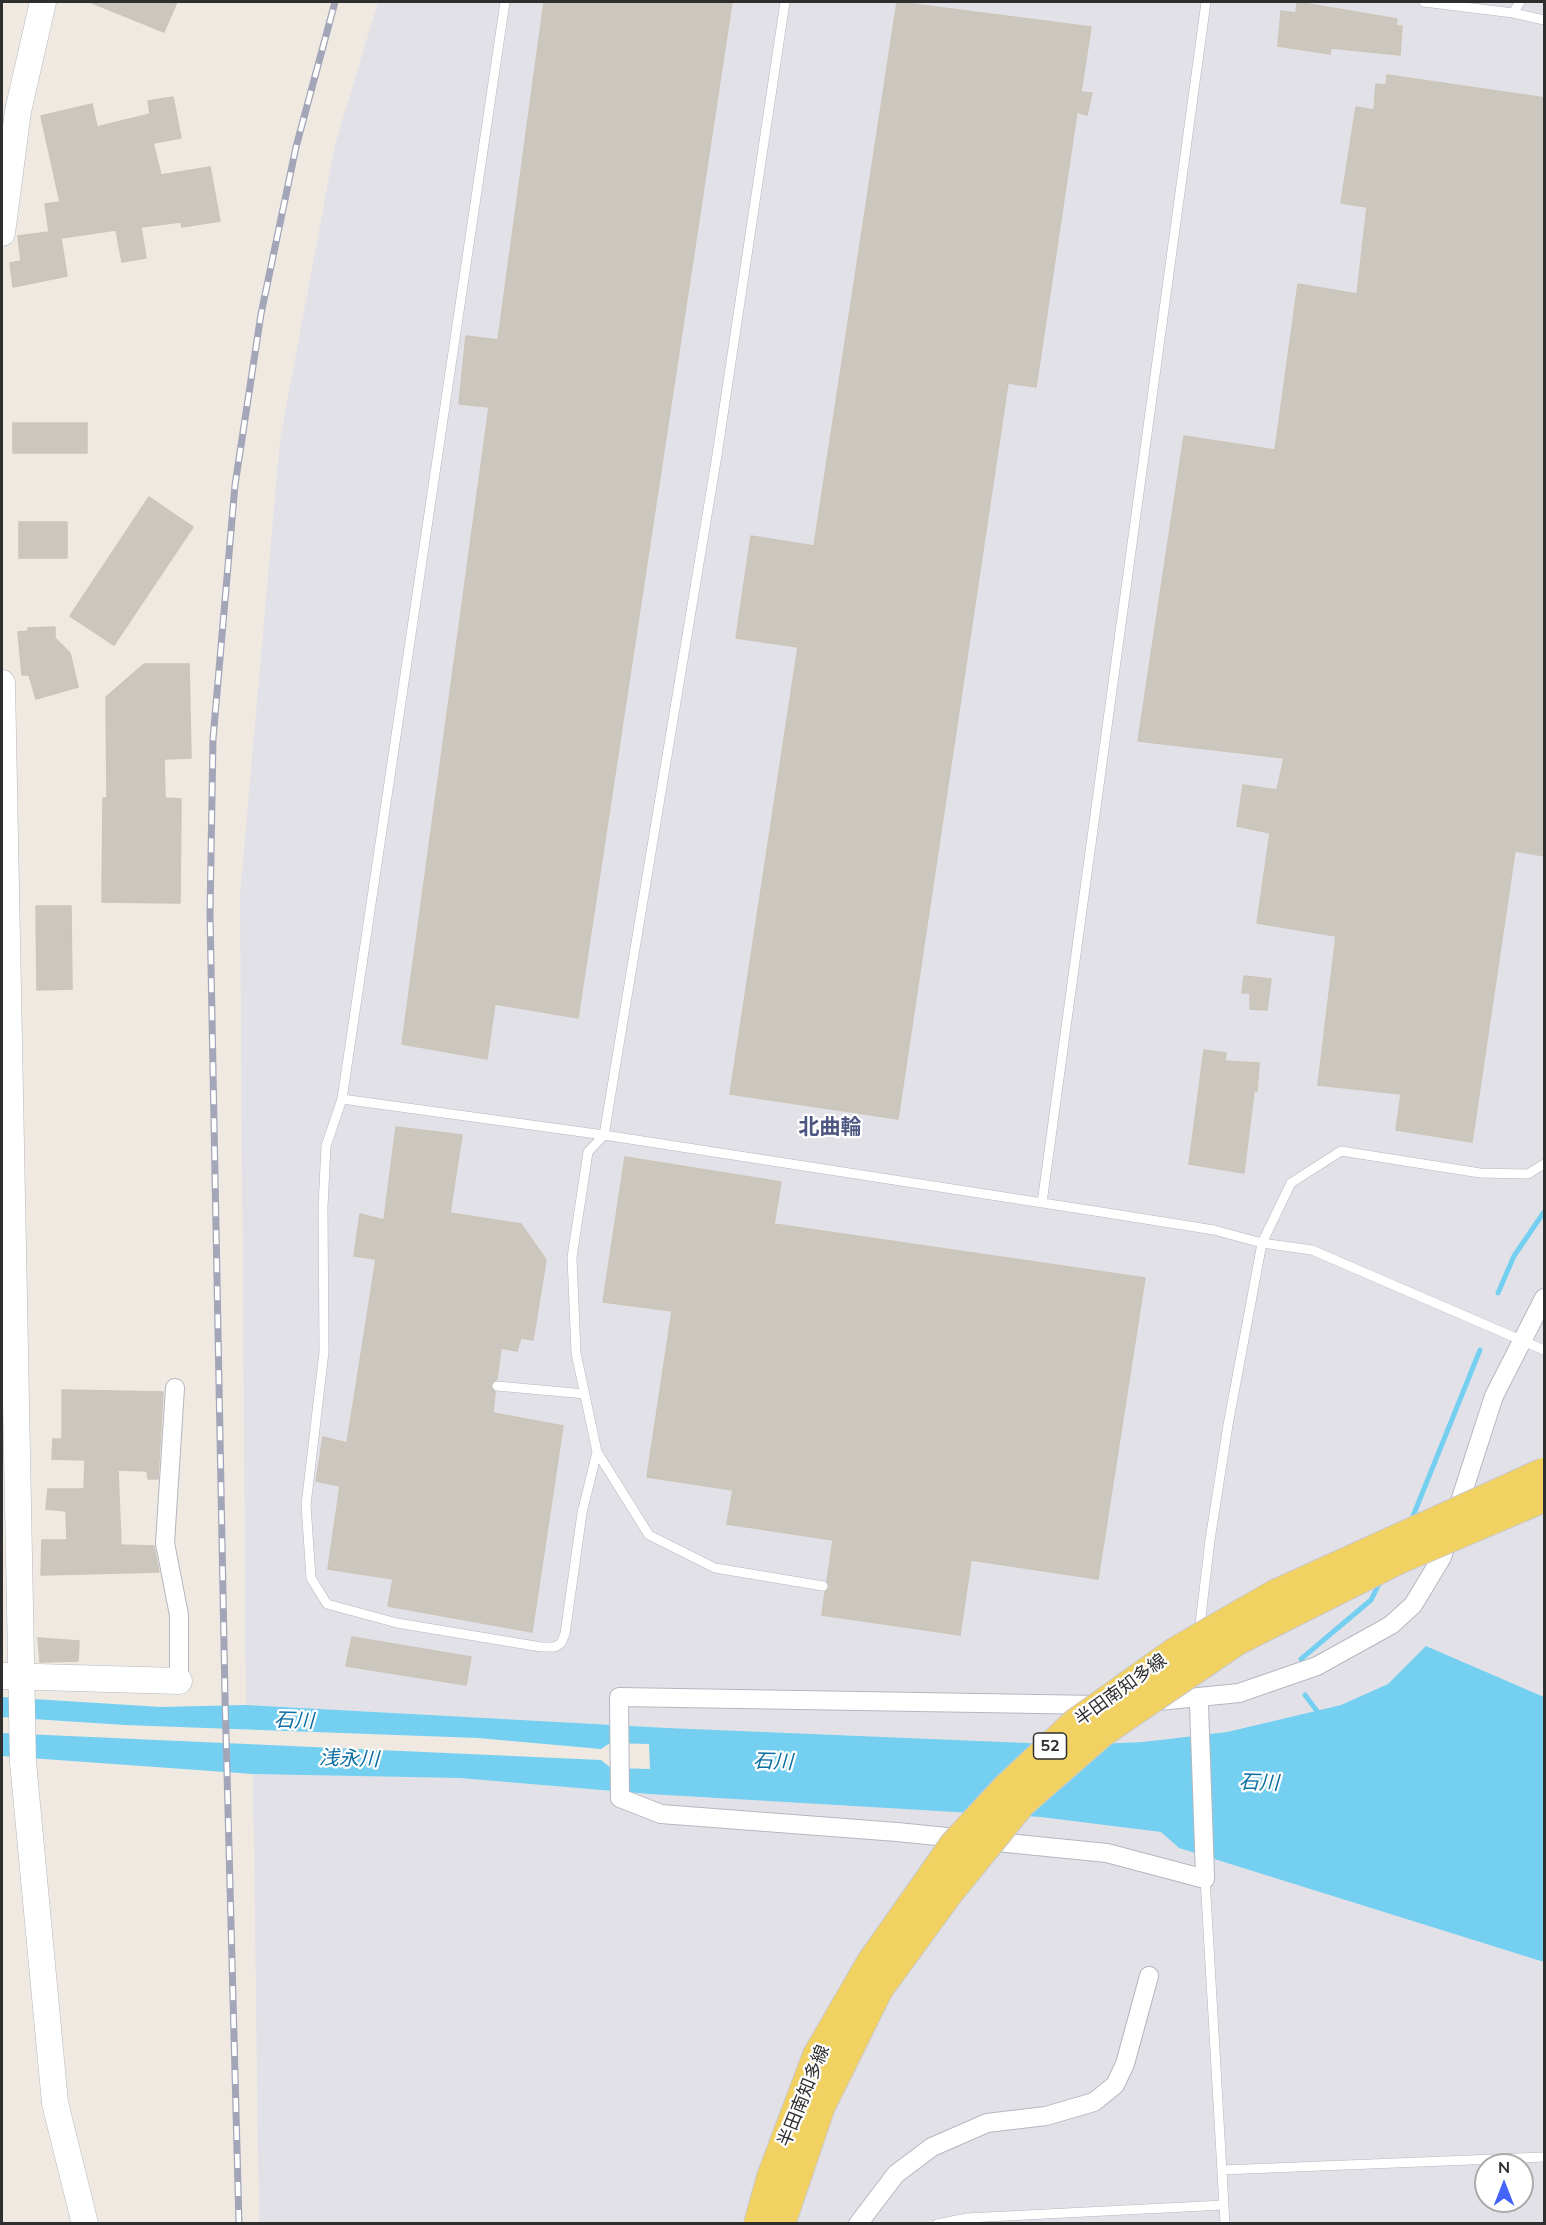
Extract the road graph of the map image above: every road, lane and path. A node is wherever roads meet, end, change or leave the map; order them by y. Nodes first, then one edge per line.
1 (43, 2) edge
2 (505, 2) edge
3 (785, 2) edge
4 (1206, 2) edge
5 (1424, 2) edge
6 (1521, 2) edge
7 (1513, 13) junction
8 (1545, 20) edge
9 (2, 233) edge
10 (2, 683) edge
11 (2, 744) edge
12 (342, 1099) junction
13 (604, 1135) junction
14 (1545, 1164) edge
15 (1042, 1203) junction
16 (1262, 1243) junction
17 (1545, 1298) edge
18 (1524, 1340) junction
19 (1545, 1350) edge
20 (497, 1386) dead end
21 (175, 1388) dead end
22 (585, 1394) junction
23 (597, 1452) junction
24 (1545, 1472) edge
25 (1545, 1498) edge
26 (823, 1586) dead end
27 (1199, 1645) dead end
28 (1199, 1656) dead end
29 (1199, 1677) dead end
30 (14, 1681) edge
31 (179, 1681) joint
32 (1199, 1697) junction
33 (1205, 1877) junction
34 (1149, 1976) dead end
35 (1545, 2157) edge
36 (1222, 2170) junction
37 (1224, 2205) junction
38 (85, 2223) edge
39 (758, 2223) edge
40 (781, 2223) edge
41 (858, 2223) edge
42 (936, 2223) edge
43 (1225, 2223) edge

1 - 9 street
2 - 12 lane
3 - 13 lane
4 - 15 lane
5 - 7 lane
6 - 7 lane
7 - 8 lane
10 - 11 street
11 - 30 street
12 - 13 lane
12 - 23 lane
13 - 15 lane
13 - 22 lane
14 - 16 lane
15 - 16 lane
16 - 18 lane
16 - 27 lane
17 - 18 street
18 - 19 lane
18 - 32 street
20 - 22 lane
21 - 31 street
22 - 23 lane
23 - 26 lane
24 - 39 main road, 半田南知多線 / 52, bridge
25 - 40 main road, 半田南知多線 / 52, bridge
28 - 29 lane
30 - 31 street
30 - 38 street
32 - 33 street
32 - 33 street
33 - 36 lane
34 - 41 street
35 - 36 lane
36 - 37 lane
37 - 42 lane
37 - 43 lane

